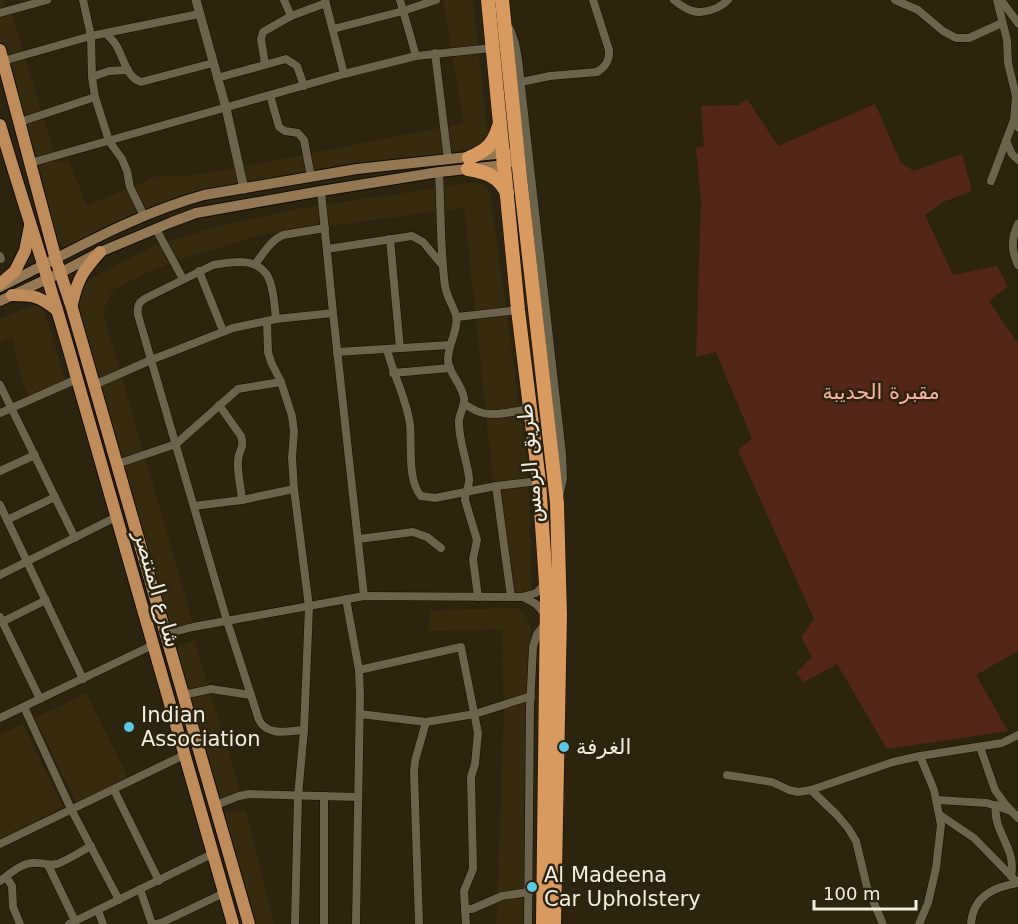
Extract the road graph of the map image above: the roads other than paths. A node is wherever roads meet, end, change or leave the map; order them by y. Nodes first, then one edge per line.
1 (47, 0) edge
2 (83, 0) edge
3 (196, 0) edge
4 (284, 0) edge
5 (400, 0) edge
6 (436, 0) edge
7 (488, 0) edge
8 (502, 0) edge
9 (593, 0) edge
10 (674, 0) edge
11 (728, 0) edge
12 (895, 0) edge
13 (916, 0) edge
14 (999, 0) edge
15 (325, 2) edge
16 (918, 10) junction
17 (403, 11) junction
18 (0, 13) edge
19 (199, 14) junction
20 (291, 16) junction
21 (504, 18) junction
22 (1002, 22) junction
23 (1018, 23) edge
24 (333, 29) junction
25 (106, 33) junction
26 (91, 36) junction
27 (492, 48) junction
28 (435, 53) junction
29 (2, 55) edge
30 (416, 56) junction
31 (213, 63) junction
32 (264, 64) junction
33 (128, 69) junction
34 (344, 74) junction
35 (92, 77) junction
36 (217, 78) junction
37 (521, 82) junction
38 (304, 86) junction
39 (270, 95) junction
40 (1017, 96) edge
41 (95, 97) junction
42 (226, 108) junction
43 (20, 122) junction
44 (501, 122) junction
45 (1016, 124) edge
46 (0, 125) edge
47 (109, 141) junction
48 (1006, 141) junction
49 (512, 156) junction
50 (448, 160) junction
51 (1018, 160) edge
52 (30, 163) junction
53 (469, 163) junction
54 (357, 170) junction
55 (439, 172) junction
56 (311, 177) junction
57 (991, 182) dead end
58 (244, 189) junction
59 (321, 191) junction
60 (507, 193) junction
61 (144, 216) junction
62 (31, 222) junction
63 (1018, 224) edge
64 (325, 228) junction
65 (156, 229) junction
66 (1016, 231) edge
67 (390, 239) junction
68 (327, 249) junction
69 (100, 252) junction
70 (56, 260) junction
71 (255, 264) junction
72 (1018, 265) edge
73 (43, 266) junction
74 (443, 267) junction
75 (199, 271) junction
76 (60, 273) junction
77 (47, 279) junction
78 (183, 279) junction
79 (0, 286) edge
80 (6, 298) edge
81 (71, 305) junction
82 (57, 310) junction
83 (518, 310) junction
84 (333, 313) junction
85 (457, 317) junction
86 (276, 319) junction
87 (267, 321) junction
88 (223, 332) junction
89 (450, 345) junction
90 (400, 348) junction
91 (387, 349) junction
92 (337, 352) junction
93 (151, 360) junction
94 (450, 369) junction
95 (393, 373) junction
96 (77, 380) junction
97 (281, 382) junction
98 (0, 385) edge
99 (94, 385) junction
100 (464, 404) junction
101 (219, 405) junction
102 (12, 408) junction
103 (530, 409) junction
104 (0, 413) edge
105 (177, 444) junction
106 (35, 455) junction
107 (117, 464) junction
108 (0, 471) edge
109 (539, 480) junction
110 (496, 486) junction
111 (294, 489) junction
112 (466, 491) junction
113 (55, 497) junction
114 (242, 500) junction
115 (557, 503) junction
116 (0, 505) edge
117 (194, 506) junction
118 (116, 517) junction
119 (7, 520) junction
120 (75, 538) junction
121 (359, 539) junction
122 (441, 548) dead end
123 (27, 562) junction
124 (0, 576) edge
125 (546, 582) junction
126 (364, 596) junction
127 (478, 597) junction
128 (511, 597) junction
129 (522, 597) junction
130 (346, 599) junction
131 (45, 600) junction
132 (309, 607) junction
133 (1, 619) edge
134 (547, 619) junction
135 (227, 621) junction
136 (166, 634) junction
137 (153, 645) junction
138 (359, 670) junction
139 (83, 678) junction
140 (183, 694) junction
141 (251, 695) junction
142 (531, 696) junction
143 (40, 699) junction
144 (24, 706) junction
145 (360, 714) junction
146 (475, 714) junction
147 (0, 718) edge
148 (426, 722) junction
149 (304, 730) junction
150 (1018, 735) edge
151 (980, 747) junction
152 (184, 755) junction
153 (920, 756) junction
154 (727, 775) dead end
155 (114, 790) junction
156 (812, 790) junction
157 (298, 796) junction
158 (324, 796) junction
159 (358, 797) junction
160 (937, 800) junction
161 (216, 805) junction
162 (996, 805) junction
163 (71, 809) junction
164 (940, 815) junction
165 (1015, 815) edge
166 (0, 844) edge
167 (91, 846) junction
168 (212, 854) junction
169 (48, 865) junction
170 (1011, 876) junction
171 (3, 879) edge
172 (159, 881) junction
173 (1018, 883) edge
174 (140, 889) junction
175 (529, 892) junction
176 (224, 893) junction
177 (119, 900) junction
178 (465, 909) junction
179 (98, 910) junction
180 (72, 923) edge
181 (159, 923) edge
182 (20, 924) edge
183 (102, 924) edge
184 (233, 924) edge
185 (249, 924) edge
186 (295, 924) edge
187 (324, 924) edge
188 (356, 924) edge
189 (419, 924) edge
190 (466, 924) edge
191 (528, 924) edge
192 (543, 924) edge
193 (554, 924) edge
194 (883, 924) edge
195 (919, 924) edge
196 (971, 924) edge

1 - 18 street
2 - 26 street
3 - 19 street
4 - 20 street
5 - 17 street
6 - 17 street
7 - 27 highway, طريق الرمس
8 - 21 highway, طريق الرمس
9 - 37 street
10 - 11 street
12 - 16 street
13 - 16 street
14 - 22 street
14 - 23 street
15 - 20 street
15 - 24 street
16 - 22 street
17 - 24 street
17 - 30 street
19 - 25 street
19 - 31 street
20 - 32 street
21 - 37 street
21 - 49 highway, طريق الرمس
22 - 40 street
24 - 34 street
25 - 26 street
25 - 33 street
26 - 29 street
26 - 35 street
27 - 28 street
27 - 44 highway, طريق الرمس
28 - 30 street
28 - 50 street
29 - 43 main road, شارع المنتصر
30 - 34 street
31 - 33 street
31 - 36 street
32 - 36 street
32 - 38 street
33 - 35 street
34 - 38 street
35 - 41 street
36 - 42 street
37 - 115 street
38 - 39 street
39 - 42 street
39 - 56 street
40 - 45 street
41 - 43 street
41 - 47 street
42 - 47 street
42 - 58 street
43 - 52 main road, شارع المنتصر
44 - 49 highway, طريق الرمس
44 - 53 highway
45 - 48 street
46 - 62 main road, شارع المنتصر
47 - 52 street
47 - 61 street
48 - 51 street
48 - 57 street
49 - 53 main road
49 - 60 highway, طريق الرمس
49 - 115 highway, طريق الرمس
50 - 53 main road
50 - 54 main road
52 - 70 main road, شارع المنتصر
53 - 55 main road
53 - 60 highway
54 - 56 main road
54 - 59 main road
55 - 59 main road
55 - 74 street
56 - 58 main road
58 - 61 main road
59 - 64 street
59 - 65 main road
60 - 83 highway, طريق الرمس
61 - 70 main road
62 - 73 main road, شارع المنتصر
62 - 79 main road
63 - 66 street
64 - 68 street
64 - 71 street
65 - 69 main road
65 - 78 street
66 - 72 street
67 - 68 street
67 - 74 street
67 - 90 street
68 - 84 street
69 - 76 main road
69 - 81 main road
70 - 73 main road
70 - 76 main road, شارع المنتصر
71 - 75 street
71 - 86 street
73 - 77 main road, شارع المنتصر
73 - 79 main road
74 - 85 street
75 - 78 street
75 - 88 street
76 - 77 main road
76 - 81 main road, شارع المنتصر
77 - 80 main road
77 - 82 main road, شارع المنتصر
78 - 93 street
80 - 82 main road
81 - 99 main road, شارع المنتصر
82 - 96 main road, شارع المنتصر
83 - 85 street
83 - 103 highway, طريق الرمس
84 - 86 street
84 - 92 street
85 - 89 street
86 - 87 street
87 - 88 street
87 - 97 street
88 - 93 street
89 - 90 street
89 - 94 street
90 - 91 street
91 - 92 street
91 - 95 street
92 - 121 street
93 - 99 street
93 - 105 street
94 - 95 street
94 - 100 street
95 - 112 street
96 - 102 street
96 - 118 main road, شارع المنتصر
97 - 101 street
97 - 111 street
98 - 102 street
99 - 107 main road, شارع المنتصر
100 - 103 street
100 - 112 street
101 - 105 street
101 - 114 street
102 - 104 street
102 - 106 street
103 - 109 highway, طريق الرمس
105 - 107 street
105 - 117 street
106 - 108 street
106 - 113 street
107 - 136 main road, شارع المنتصر
109 - 110 street
109 - 125 highway, طريق الرمس
110 - 112 street
110 - 128 street
111 - 114 street
111 - 132 street
112 - 127 street
113 - 119 street
113 - 120 street
114 - 117 street
115 - 193 highway, طريق الرمس
116 - 119 street
117 - 135 street
118 - 120 street
118 - 137 main road, شارع المنتصر
119 - 123 street
120 - 123 street
121 - 122 street
121 - 126 street
123 - 124 street
123 - 131 street
125 - 129 street
125 - 134 highway, طريق الرمس
126 - 127 street
126 - 130 street
127 - 128 street
128 - 129 street
129 - 134 street
130 - 132 street
130 - 138 street
131 - 133 street
131 - 139 street
132 - 135 street
132 - 149 street
133 - 143 street
134 - 142 street
134 - 192 highway, طريق الرمس
135 - 136 street
135 - 141 street
136 - 140 main road, شارع المنتصر
137 - 139 street
137 - 152 main road, شارع المنتصر
138 - 145 street
138 - 146 street
139 - 143 street
140 - 141 street
140 - 161 main road, شارع المنتصر
141 - 149 street
142 - 146 street
142 - 175 street
143 - 144 street
144 - 147 street
144 - 163 street
145 - 148 street
145 - 159 street
146 - 148 street
146 - 178 street
148 - 189 street
149 - 157 street
150 - 151 street
151 - 153 street
151 - 165 street
152 - 155 street
152 - 168 main road, شارع المنتصر
153 - 156 street
153 - 160 street
154 - 156 street
155 - 163 street
155 - 172 street
156 - 194 street
157 - 158 street
157 - 161 street
157 - 186 street
158 - 159 street
158 - 187 street
159 - 188 street
160 - 162 street
160 - 164 street
161 - 185 main road, شارع المنتصر
162 - 165 street
162 - 170 street
163 - 166 street
163 - 167 street
164 - 170 street
164 - 195 street
167 - 169 street
167 - 177 street
168 - 172 street
168 - 176 main road, شارع المنتصر
169 - 171 street
169 - 180 street
170 - 173 street
171 - 182 street
172 - 174 street
173 - 196 street
174 - 177 street
174 - 181 street
175 - 178 street
175 - 191 street
176 - 181 street
176 - 184 main road, شارع المنتصر
177 - 179 street
178 - 190 street
179 - 180 street
179 - 183 street

